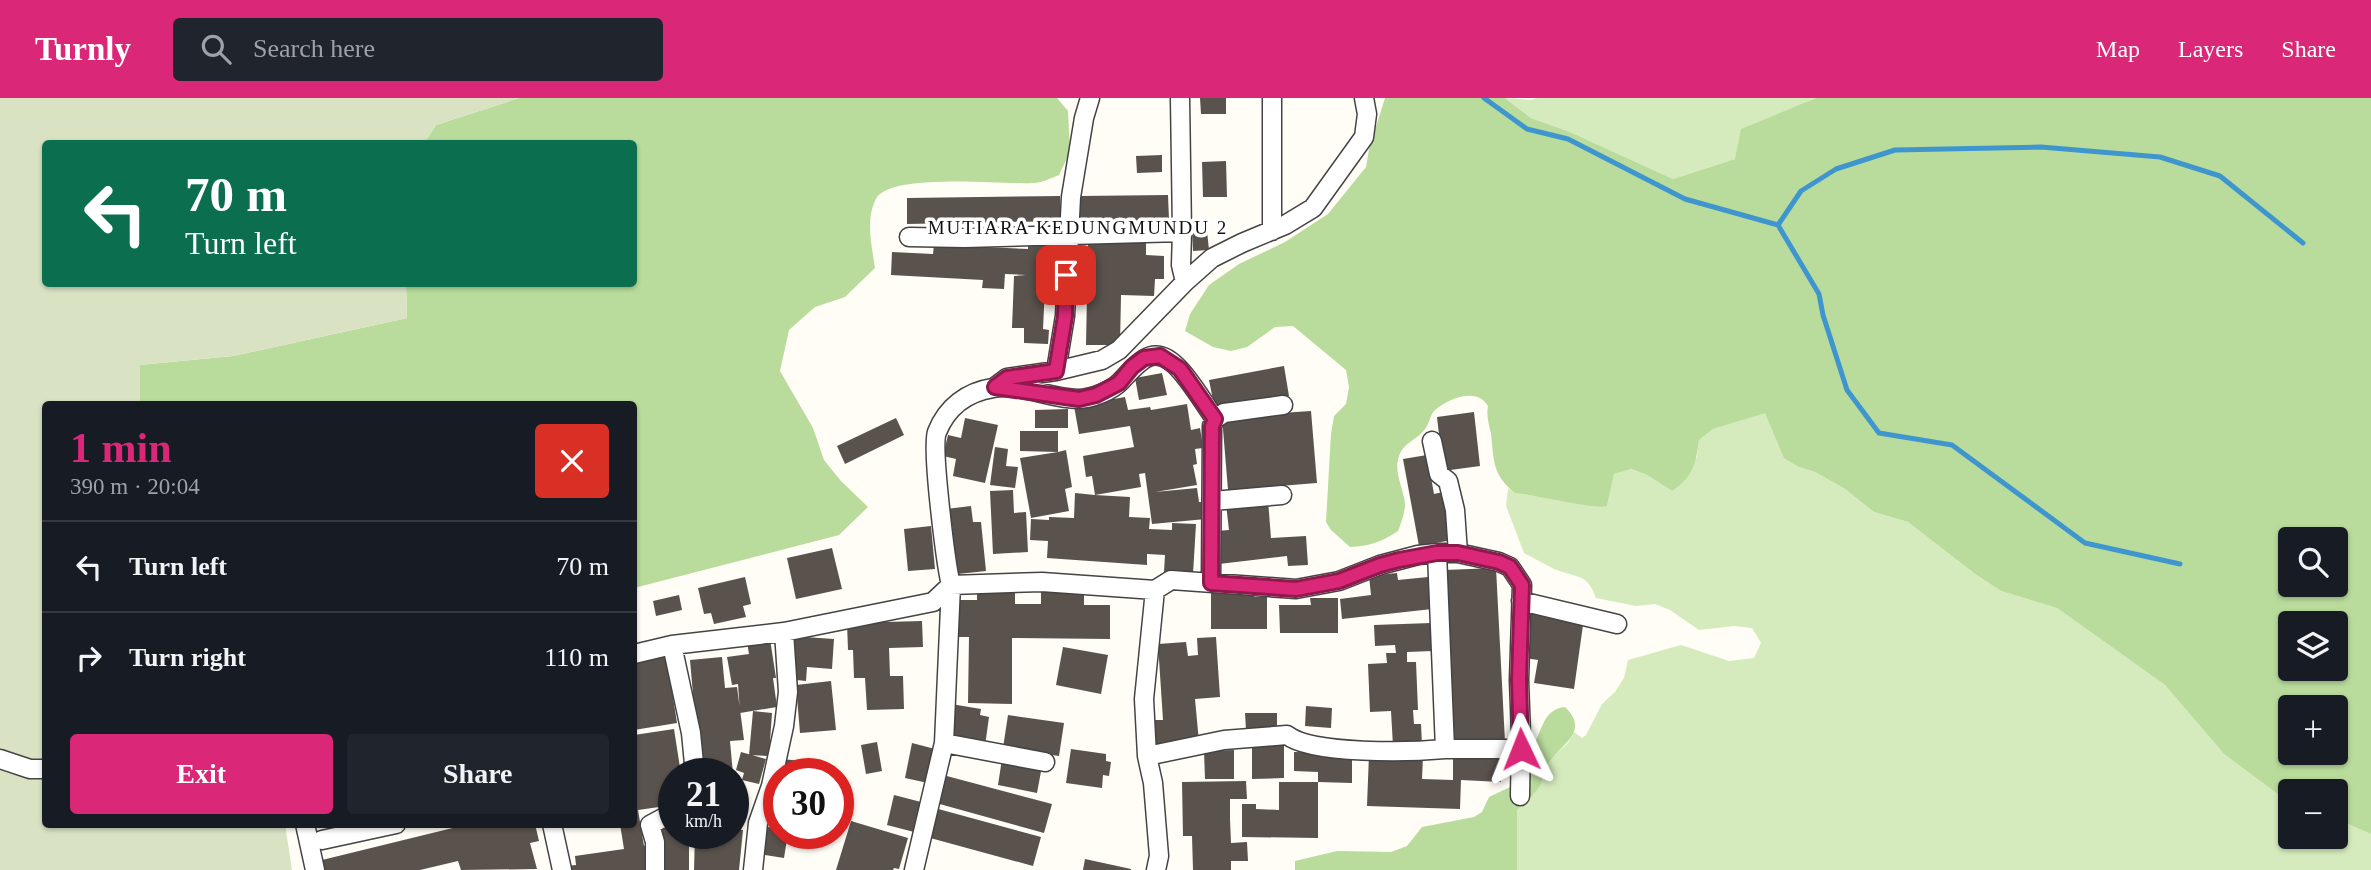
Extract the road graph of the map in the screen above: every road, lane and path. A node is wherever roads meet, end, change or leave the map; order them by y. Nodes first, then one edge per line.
1 (1090, 98) edge
2 (1180, 98) edge
3 (1272, 98) edge
4 (1364, 98) edge
5 (1272, 231) junction
6 (1182, 232) junction
7 (1070, 234) junction
8 (909, 237) dead end
9 (1185, 282) junction
10 (1056, 371) junction
11 (995, 387) junction
12 (1283, 405) dead end
13 (1215, 419) junction
14 (1432, 441) dead end
15 (1282, 495) dead end
16 (1213, 501) junction
17 (1437, 553) junction
18 (1458, 553) junction
19 (1211, 583) junction
20 (951, 586) junction
21 (1155, 590) junction
22 (1521, 601) junction
23 (1617, 624) dead end
24 (784, 632) junction
25 (672, 645) junction
26 (637, 653) edge
27 (944, 743) junction
28 (1445, 749) junction
29 (1521, 749) junction
30 (1147, 756) junction
31 (693, 758) edge
32 (0, 759) edge
33 (1045, 762) dead end
34 (42, 769) edge
35 (1520, 796) dead end
36 (658, 821) edge
37 (306, 828) edge
38 (377, 828) edge
39 (553, 828) edge
40 (321, 840) dead end
41 (315, 870) edge
42 (562, 870) edge
43 (654, 870) edge
44 (753, 870) edge
45 (914, 870) edge
46 (1156, 870) edge

1 - 7 street
2 - 6 street
3 - 5 street
4 - 5 street
5 - 9 street
6 - 7 street
6 - 9 street
7 - 8 street
7 - 10 street
9 - 10 street
10 - 11 street
11 - 13 street
11 - 20 street
12 - 13 street
13 - 16 street
14 - 18 street
15 - 16 street
16 - 19 street
17 - 18 street
17 - 19 street
17 - 28 street
18 - 22 street
19 - 21 street
20 - 21 street
20 - 24 street
20 - 27 street
21 - 30 street
22 - 23 street
22 - 29 street
24 - 25 street
24 - 44 street
25 - 26 street
25 - 31 street
27 - 33 street
27 - 45 street
28 - 29 street
28 - 30 street
29 - 35 street
30 - 46 street
32 - 34 street
36 - 43 street
37 - 41 street
38 - 40 street
39 - 42 street

